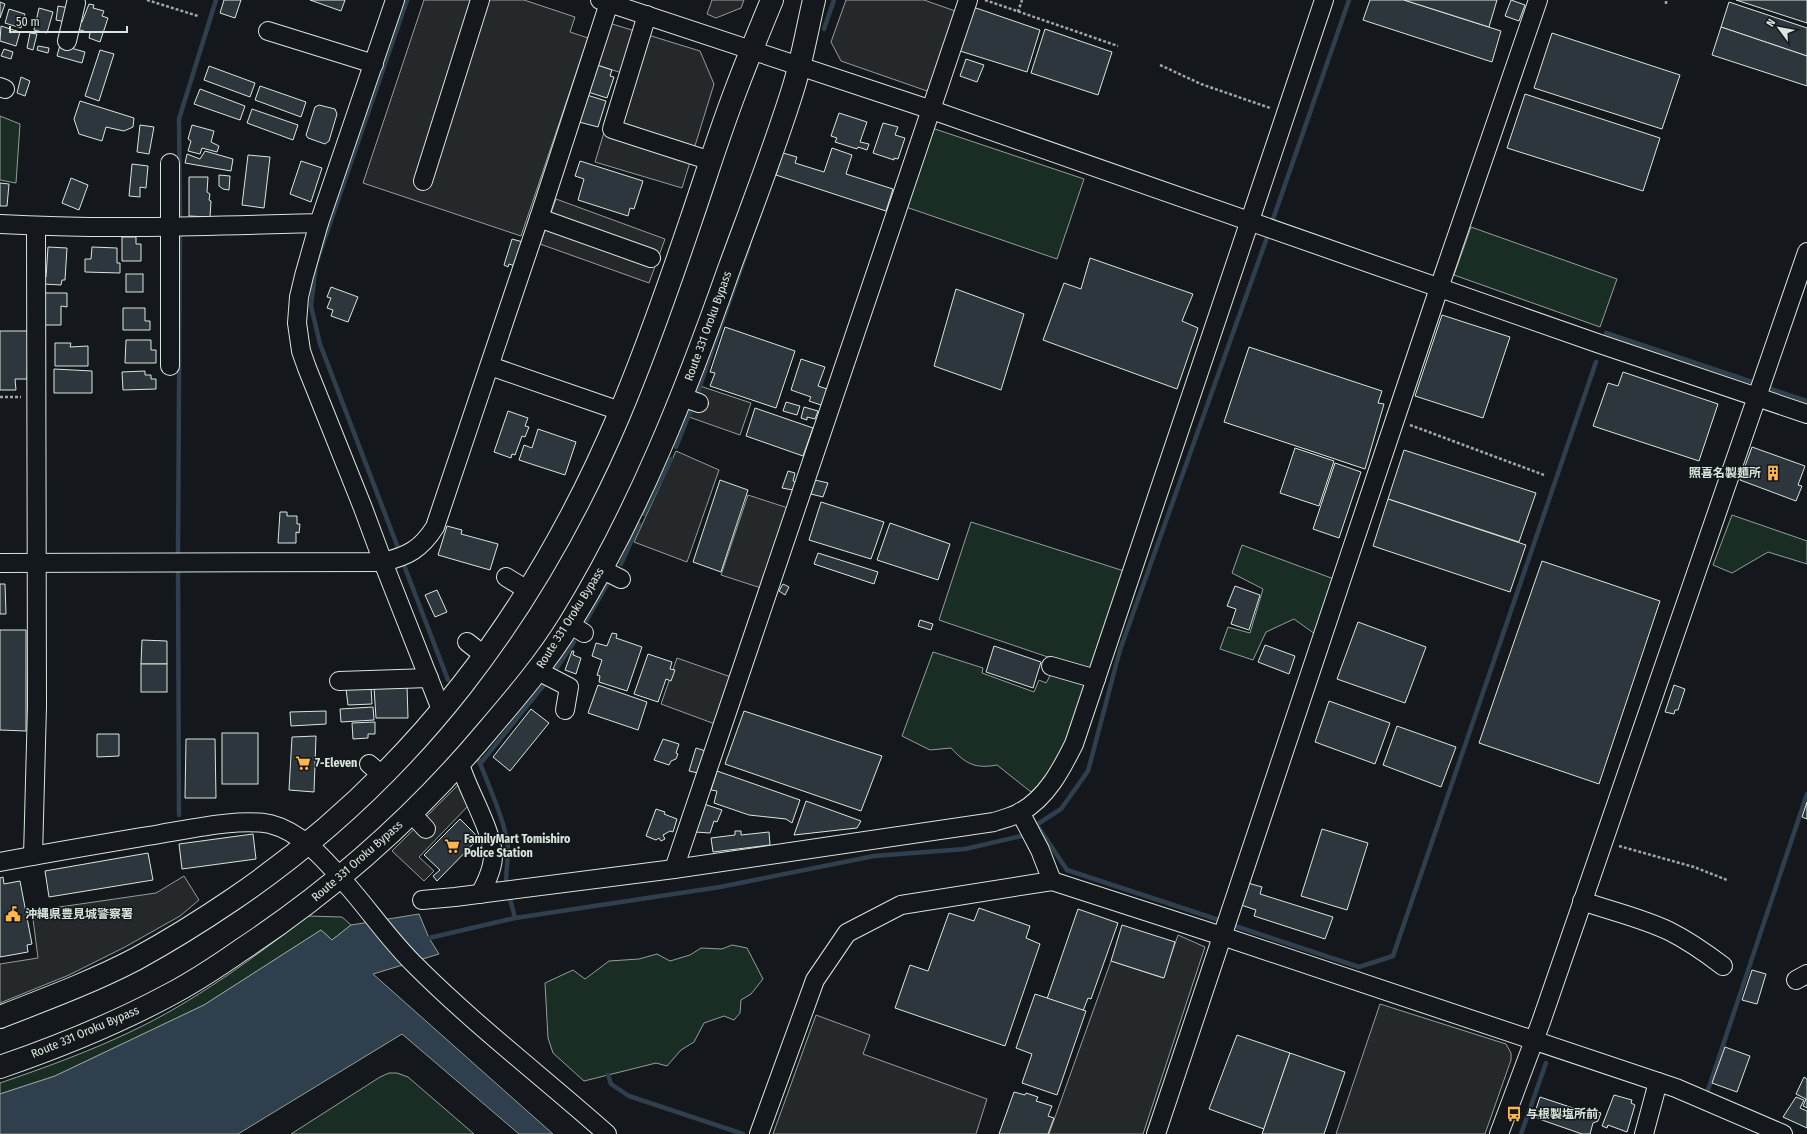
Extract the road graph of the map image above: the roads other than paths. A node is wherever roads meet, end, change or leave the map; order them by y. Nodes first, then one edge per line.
1 (395, 0) edge
2 (480, 0) edge
3 (772, 0) edge
4 (814, 0) edge
5 (968, 0) edge
6 (1324, 0) edge
7 (1538, 0) edge
8 (74, 1) edge
9 (604, 2) edge
10 (647, 15) junction
11 (268, 31) dead end
12 (67, 41) dead end
13 (751, 50) junction
14 (374, 64) junction
15 (799, 66) junction
16 (932, 110) junction
17 (710, 161) junction
18 (170, 163) dead end
19 (423, 181) dead end
20 (539, 218) junction
21 (1250, 220) junction
22 (319, 223) junction
23 (0, 224) edge
24 (36, 226) junction
25 (170, 226) junction
26 (1807, 252) edge
27 (651, 258) dead end
28 (1439, 288) junction
29 (170, 366) dead end
30 (490, 366) junction
31 (1757, 397) junction
32 (620, 411) junction
33 (1807, 414) edge
34 (386, 561) junction
35 (0, 563) edge
36 (36, 563) junction
37 (601, 569) junction
38 (506, 578) dead end
39 (621, 579) dead end
40 (529, 591) junction
41 (467, 642) dead end
42 (485, 656) junction
43 (1051, 666) dead end
44 (538, 671) junction
45 (429, 678) junction
46 (1096, 679) junction
47 (340, 681) dead end
48 (565, 710) dead end
49 (442, 712) junction
50 (458, 765) junction
51 (1020, 812) junction
52 (308, 845) junction
53 (33, 856) junction
54 (0, 862) edge
55 (674, 869) junction
56 (340, 878) junction
57 (1052, 881) junction
58 (486, 893) junction
59 (422, 900) dead end
60 (1582, 901) junction
61 (1222, 936) junction
62 (1724, 966) dead end
63 (0, 1017) edge
64 (1534, 1040) junction
65 (0, 1067) edge
66 (1658, 1082) junction
67 (607, 1134) edge
68 (759, 1134) edge
69 (1156, 1134) edge
70 (1500, 1134) edge
71 (1644, 1134) edge
72 (1783, 1134) edge

1 - 14 street
2 - 19 street
3 - 13 highway
4 - 15 highway, Route 331 Oroku Bypass
5 - 16 street
6 - 21 street
7 - 28 street
8 - 12 street
9 - 10 street
9 - 20 street
10 - 13 street
10 - 17 street
11 - 14 street
13 - 15 street
13 - 17 highway
14 - 22 street
15 - 16 street
15 - 37 highway, Route 331 Oroku Bypass
16 - 21 street
16 - 55 street
17 - 32 highway
18 - 25 street
20 - 27 street
20 - 30 street
21 - 28 street
21 - 46 street
22 - 25 street
22 - 34 street
23 - 24 street
24 - 25 street
24 - 36 street
25 - 29 street
26 - 31 street
28 - 31 street
28 - 61 street
30 - 32 street
30 - 34 street
31 - 33 street
31 - 60 street
32 - 40 highway
34 - 36 street
34 - 45 street
35 - 36 street
36 - 53 street
37 - 39 street
37 - 44 highway, Route 331 Oroku Bypass
38 - 40 street
40 - 42 highway
41 - 42 street
42 - 49 highway
43 - 46 street
44 - 48 street
44 - 50 highway, Route 331 Oroku Bypass
45 - 47 street
45 - 49 street
46 - 51 street
49 - 52 highway
50 - 56 highway, Route 331 Oroku Bypass
50 - 58 street
51 - 55 street
51 - 57 street
52 - 53 street
52 - 56 street
52 - 63 highway
53 - 54 street
55 - 58 street
56 - 65 highway, Route 331 Oroku Bypass
56 - 67 street
57 - 61 street
57 - 68 street
58 - 59 street
60 - 62 street
60 - 64 street
61 - 64 street
61 - 69 street
64 - 66 street
64 - 70 street
66 - 71 street
66 - 72 street

